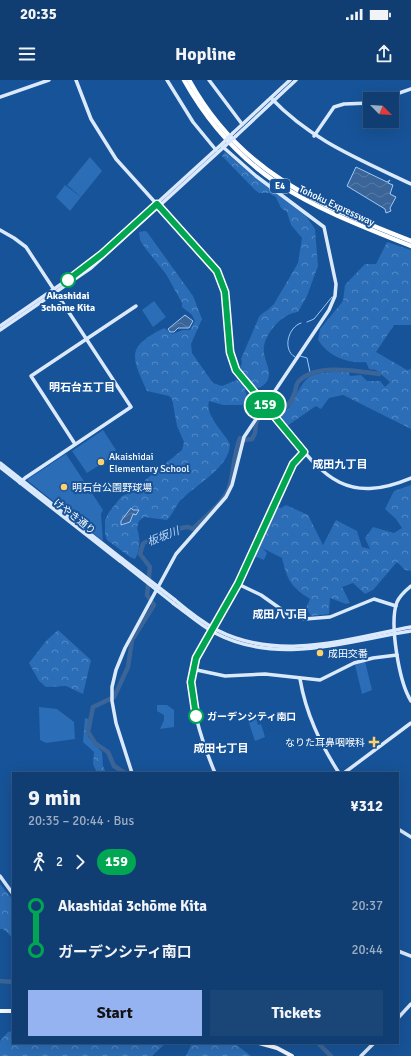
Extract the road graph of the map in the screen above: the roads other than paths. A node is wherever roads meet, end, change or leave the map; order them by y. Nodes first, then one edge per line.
1 (49, 80) edge
2 (76, 80) edge
3 (167, 80) edge
4 (184, 80) edge
5 (189, 80) edge
6 (209, 80) edge
7 (290, 80) edge
8 (296, 80) edge
9 (411, 89) edge
10 (399, 93) edge
11 (0, 97) edge
12 (273, 99) junction
13 (363, 104) edge
14 (242, 124) junction
15 (234, 135) junction
16 (314, 136) junction
17 (224, 145) junction
18 (216, 150) junction
19 (411, 184) edge
20 (158, 206) junction
21 (0, 230) edge
22 (411, 242) edge
23 (411, 246) edge
24 (55, 291) junction
25 (136, 306) dead end
26 (0, 326) edge
27 (0, 330) edge
28 (87, 339) junction
29 (75, 444) junction
30 (304, 452) junction
31 (0, 463) edge
32 (0, 467) edge
33 (411, 478) edge
34 (21, 482) junction
35 (238, 584) junction
36 (411, 586) edge
37 (396, 606) junction
38 (411, 627) edge
39 (211, 629) junction
40 (411, 631) edge
41 (395, 632) junction
42 (397, 655) junction
43 (192, 669) junction
44 (300, 679) junction
45 (411, 701) edge
46 (411, 723) edge
47 (132, 772) edge
48 (215, 772) edge
49 (338, 772) edge
50 (345, 772) edge
51 (399, 830) edge
52 (411, 837) edge
53 (0, 876) edge
54 (12, 893) edge
55 (399, 951) edge
56 (411, 956) edge
57 (411, 1004) edge
58 (12, 1011) edge
59 (0, 1012) edge
60 (399, 1017) edge
61 (263, 1044) edge
62 (373, 1044) edge
63 (292, 1056) edge
64 (361, 1056) edge

1 - 11 street
2 - 20 street
3 - 18 street
4 - 23 highway, Tohoku Expressway / E4
5 - 22 highway, Tohoku Expressway / E4
6 - 14 street
7 - 12 street
8 - 12 street
9 - 10 street
12 - 14 street
12 - 15 street
12 - 16 street
13 - 16 street
14 - 15 street
15 - 17 street, bridge
16 - 19 street
17 - 18 street
17 - 20 street
17 - 47 street
18 - 20 street
20 - 24 street
20 - 30 street, bridge
21 - 24 street
24 - 26 street
24 - 27 street
24 - 28 street
25 - 28 street
28 - 29 street
28 - 29 street
29 - 34 street
30 - 33 street
30 - 35 street
31 - 34 street
32 - 34 street
34 - 39 street, bridge
35 - 37 street
35 - 39 street
36 - 37 street
37 - 41 street
38 - 41 street
39 - 41 street
39 - 43 street
40 - 41 street
41 - 42 street
42 - 44 street
42 - 45 street
43 - 44 street
43 - 48 street
44 - 49 street
46 - 50 street
51 - 52 street
53 - 54 street
55 - 56 street
57 - 60 street
58 - 59 main road
61 - 63 main road
62 - 64 street

